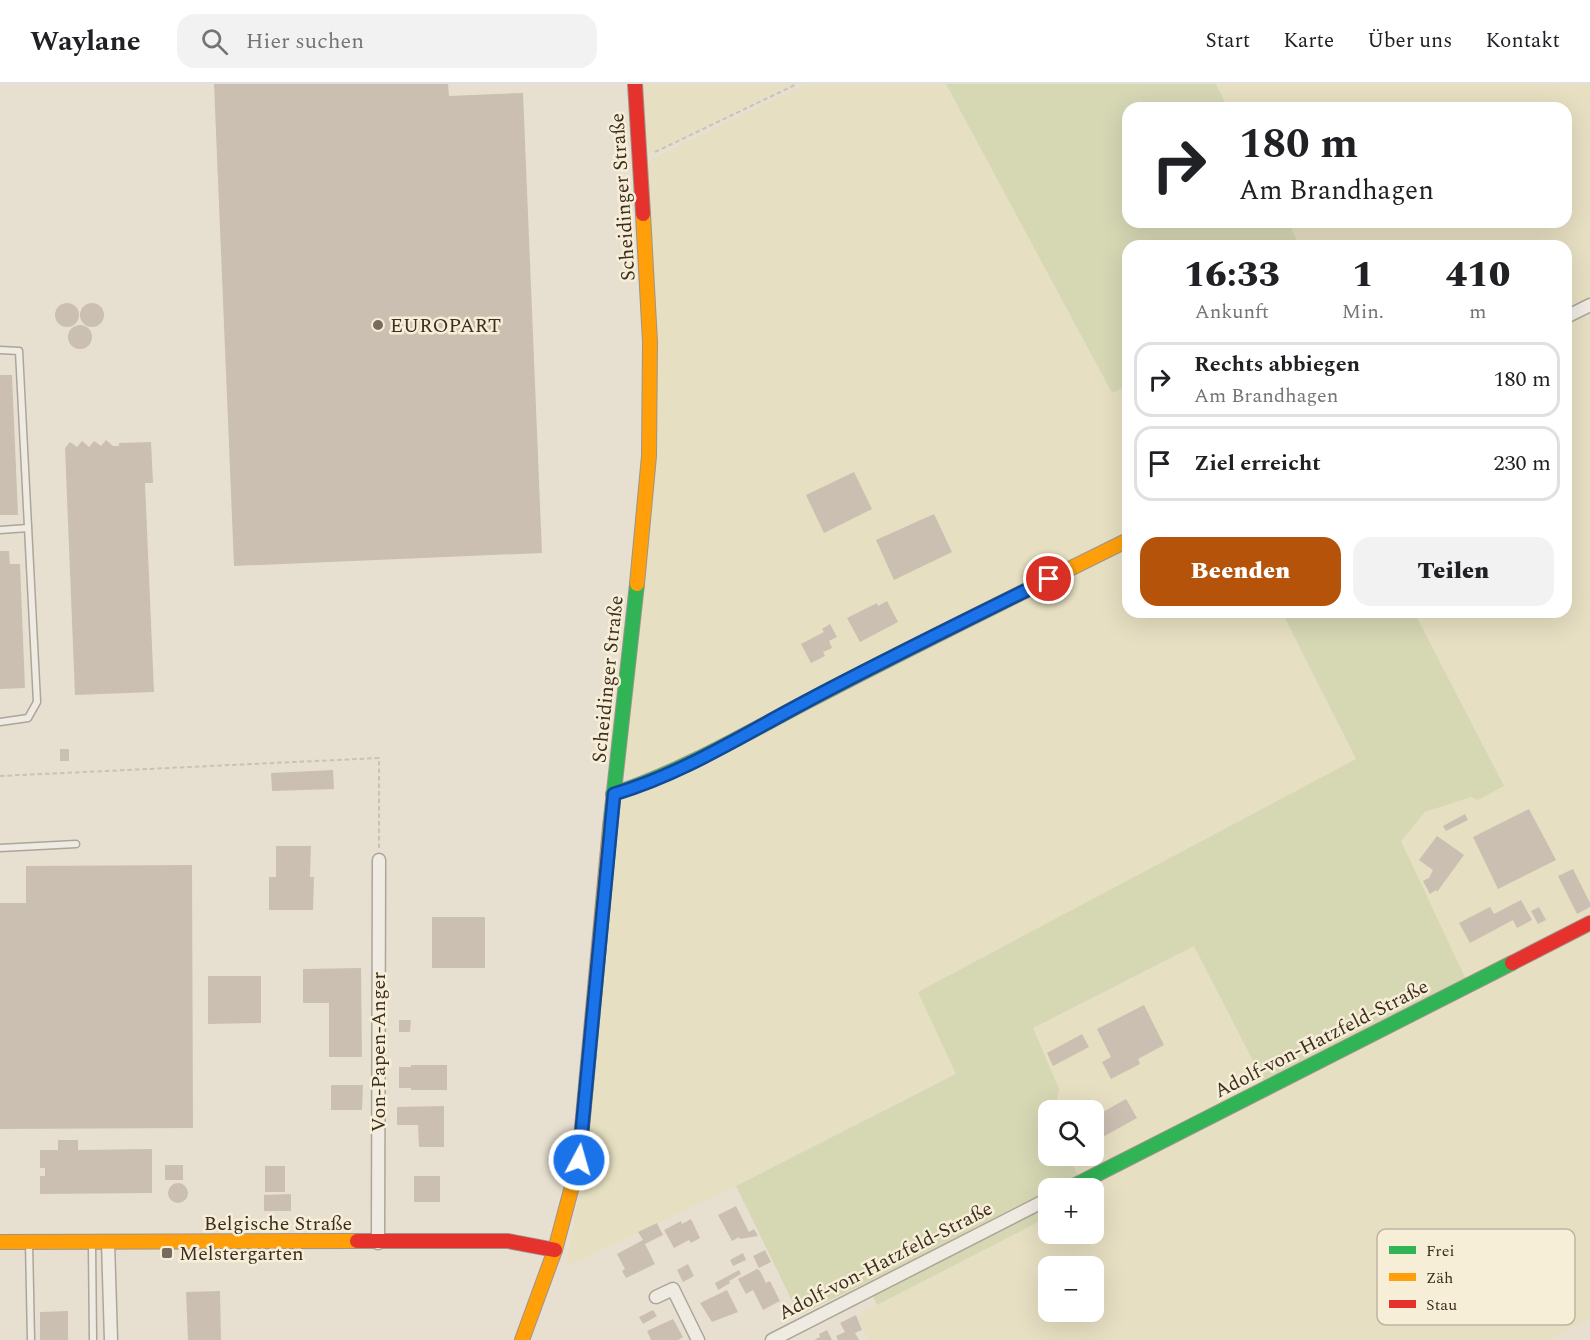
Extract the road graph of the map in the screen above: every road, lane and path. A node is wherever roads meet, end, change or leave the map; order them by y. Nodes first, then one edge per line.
1 (635, 84) edge
2 (797, 84) edge
3 (639, 160) junction
4 (1590, 304) edge
5 (1572, 313) edge
6 (0, 350) edge
7 (28, 528) junction
8 (0, 530) edge
9 (1122, 543) edge
10 (0, 722) edge
11 (0, 776) edge
12 (614, 794) junction
13 (76, 844) dead end
14 (0, 848) edge
15 (379, 860) joint
16 (1590, 923) edge
17 (1090, 1178) edge
18 (1038, 1204) edge
19 (0, 1242) edge
20 (29, 1242) junction
21 (92, 1242) junction
22 (108, 1242) junction
23 (378, 1243) junction
24 (555, 1250) junction
25 (656, 1297) dead end
26 (31, 1340) edge
27 (93, 1340) edge
28 (111, 1340) edge
29 (522, 1340) edge
30 (698, 1340) edge
31 (772, 1340) edge

1 - 3 street, Scheidinger Straße
2 - 3 path
3 - 12 street, Scheidinger Straße
4 - 5 street
6 - 7 lane
7 - 8 lane
7 - 10 lane
9 - 12 street
11 - 15 path
12 - 24 street, Scheidinger Straße
13 - 14 lane
15 - 23 street, Von-Papen-Anger
16 - 17 street, Adolf-von-Hatzfeld-Straße
18 - 31 street, Adolf-von-Hatzfeld-Straße
19 - 20 street, Belgische Straße
20 - 21 street, Belgische Straße
20 - 26 lane
21 - 22 street, Belgische Straße
21 - 27 lane
22 - 23 street, Belgische Straße
22 - 28 street
23 - 24 street, Belgische Straße
24 - 29 street, Scheidinger Straße
25 - 30 street

